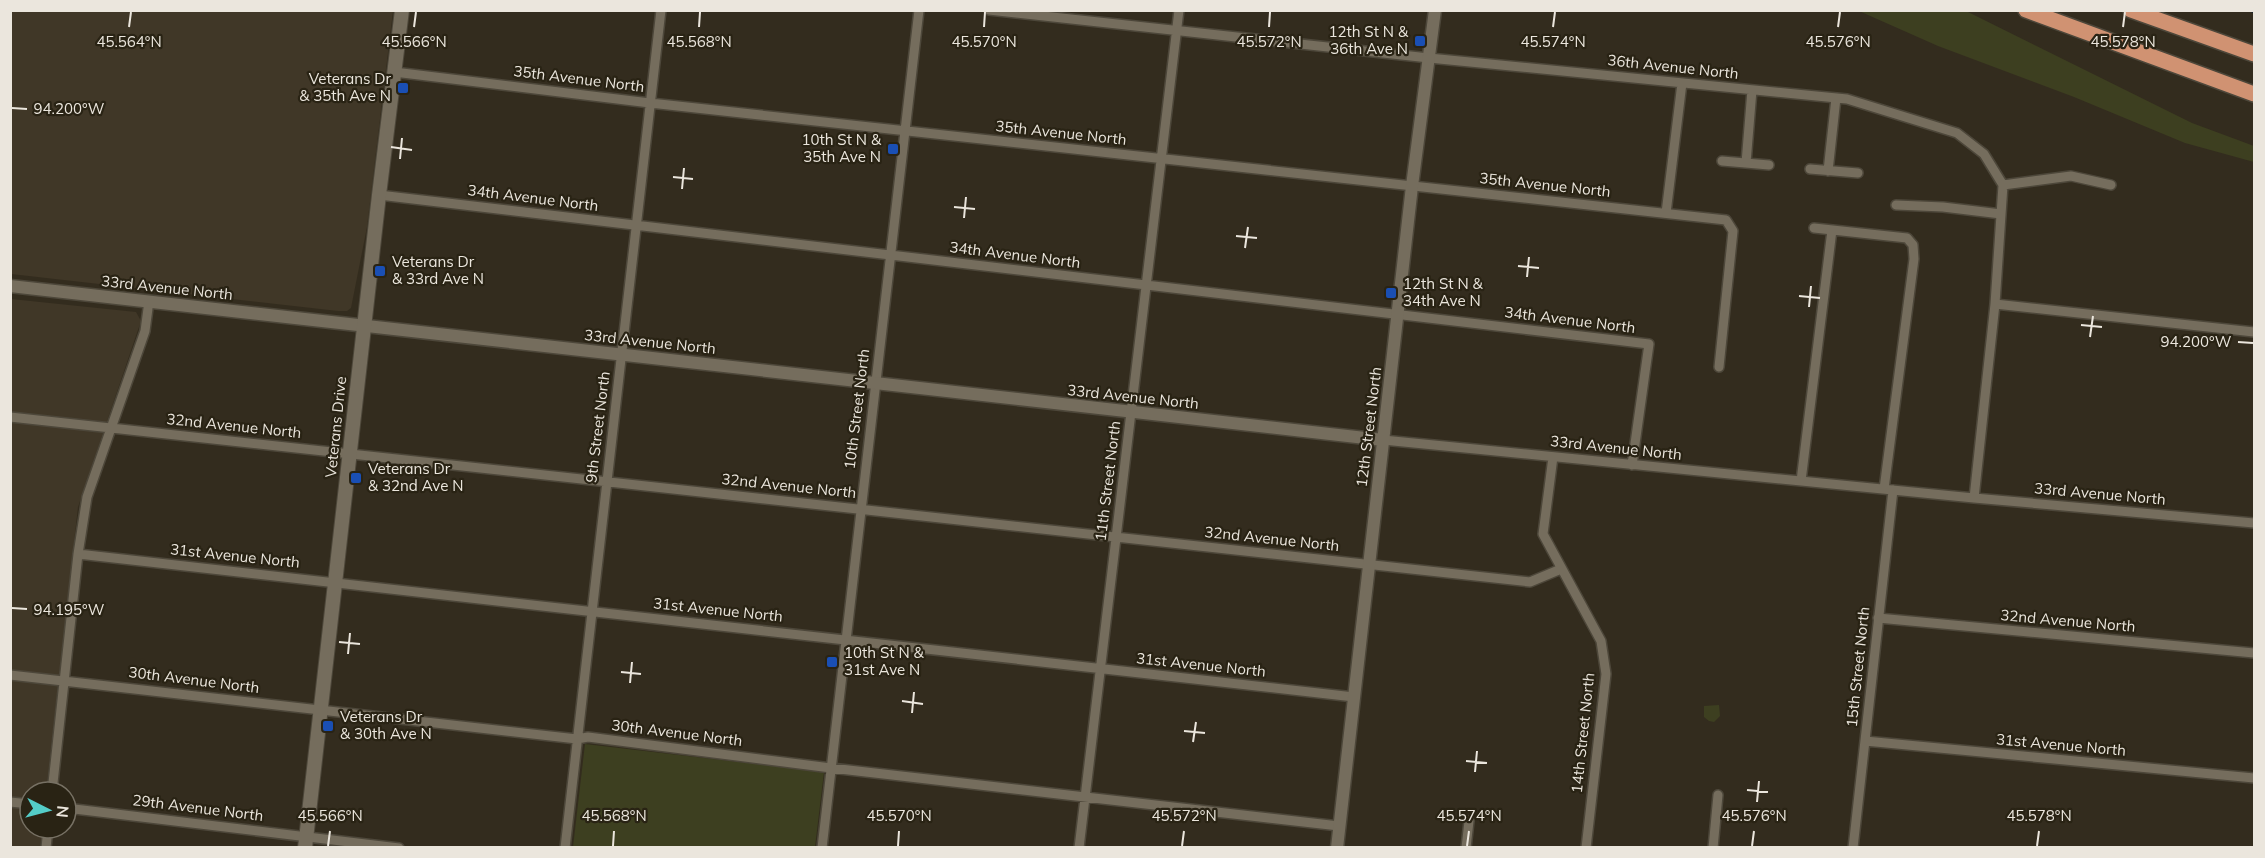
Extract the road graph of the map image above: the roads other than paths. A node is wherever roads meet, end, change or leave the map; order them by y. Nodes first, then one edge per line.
1 (402, 10) edge
2 (661, 10) edge
3 (919, 10) edge
4 (989, 10) edge
5 (1179, 10) edge
6 (1435, 10) edge
7 (2026, 10) edge
8 (2131, 10) edge
9 (1176, 31) junction
10 (2254, 54) edge
11 (1429, 58) junction
12 (394, 72) junction
13 (1682, 83) junction
14 (1752, 90) junction
15 (2254, 94) edge
16 (1836, 98) junction
17 (650, 103) junction
18 (905, 131) junction
19 (1161, 159) junction
20 (1722, 161) dead end
21 (1746, 163) junction
22 (1769, 165) dead end
23 (1810, 169) dead end
24 (1828, 171) junction
25 (1858, 173) dead end
26 (2003, 185) junction
27 (2111, 185) dead end
28 (1412, 186) junction
29 (379, 195) junction
30 (1896, 205) dead end
31 (1666, 213) junction
32 (2001, 214) junction
33 (636, 225) junction
34 (1814, 228) dead end
35 (1832, 230) junction
36 (890, 255) junction
37 (1146, 285) junction
38 (10, 286) edge
39 (149, 302) junction
40 (1995, 304) junction
41 (1398, 315) junction
42 (364, 326) junction
43 (2254, 332) edge
44 (621, 354) junction
45 (1719, 368) dead end
46 (875, 383) junction
47 (1131, 411) junction
48 (10, 417) edge
49 (112, 428) junction
50 (1383, 440) junction
51 (349, 453) junction
52 (1553, 457) junction
53 (1632, 465) junction
54 (1801, 481) junction
55 (607, 482) junction
56 (1888, 490) junction
57 (1974, 498) junction
58 (861, 509) junction
59 (2254, 523) edge
60 (1116, 537) junction
61 (78, 554) junction
62 (1368, 564) junction
63 (1561, 568) junction
64 (335, 582) junction
65 (592, 611) junction
66 (1878, 618) junction
67 (846, 640) junction
68 (2254, 653) edge
69 (1101, 668) junction
70 (10, 675) edge
71 (64, 681) junction
72 (1354, 697) junction
73 (320, 710) junction
74 (577, 739) junction
75 (1865, 741) junction
76 (831, 768) junction
77 (2254, 778) edge
78 (53, 780) edge
79 (1718, 795) dead end
80 (1085, 797) junction
81 (78, 810) edge
82 (1469, 821) dead end
83 (1339, 826) junction
84 (305, 842) edge
85 (399, 848) edge
86 (565, 848) edge
87 (822, 848) edge
88 (1079, 848) edge
89 (1337, 848) edge
90 (1466, 848) edge
91 (1586, 848) edge
92 (1713, 848) edge
93 (1853, 848) edge

1 - 12 main road, Veterans Drive
2 - 17 street, 9th Street North
3 - 18 street, 10th Street North
4 - 9 street, 36th Avenue North
5 - 9 street, 11th Street North
6 - 11 street, 12th Street North
7 - 15 highway
8 - 10 highway
9 - 11 street, 36th Avenue North
9 - 19 street, 11th Street North
11 - 13 street, 36th Avenue North
11 - 28 street, 12th Street North
12 - 17 street, 35th Avenue North
12 - 29 main road, Veterans Drive
13 - 14 street, 36th Avenue North
13 - 31 street
14 - 16 street, 36th Avenue North
14 - 21 street
16 - 24 street
16 - 26 street, 36th Avenue North
17 - 18 street, 35th Avenue North
17 - 33 street, 9th Street North
18 - 19 street, 35th Avenue North
18 - 36 street, 10th Street North
19 - 28 street, 35th Avenue North
19 - 37 street, 11th Street North
20 - 21 street
21 - 22 street
23 - 24 street
24 - 25 street
26 - 27 street
26 - 32 street
28 - 31 street, 35th Avenue North
28 - 41 street, 12th Street North
29 - 33 street, 34th Avenue North
29 - 42 main road, Veterans Drive
30 - 32 street
31 - 45 street, 35th Avenue North
32 - 40 street
33 - 36 street, 34th Avenue North
33 - 44 street, 9th Street North
34 - 35 street
35 - 54 street
35 - 56 street, 15th Street North
36 - 37 street, 34th Avenue North
36 - 46 street, 10th Street North
37 - 41 street, 34th Avenue North
37 - 47 street, 11th Street North
38 - 39 street, 33rd Avenue North
39 - 42 street, 33rd Avenue North
39 - 49 street
40 - 43 street
40 - 57 street
41 - 50 street, 12th Street North
41 - 53 street, 34th Avenue North
42 - 44 street, 33rd Avenue North
42 - 51 main road, Veterans Drive
44 - 46 street, 33rd Avenue North
44 - 55 street, 9th Street North
46 - 47 street, 33rd Avenue North
46 - 58 street, 10th Street North
47 - 50 street, 33rd Avenue North
47 - 60 street, 11th Street North
48 - 49 street, 32nd Avenue North
49 - 51 street, 32nd Avenue North
49 - 61 street
50 - 52 street, 33rd Avenue North
50 - 62 street, 12th Street North
51 - 55 street, 32nd Avenue North
51 - 64 main road, Veterans Drive
52 - 53 street, 33rd Avenue North
52 - 63 street, 14th Street North
53 - 54 street, 33rd Avenue North
54 - 56 street, 33rd Avenue North
55 - 58 street, 32nd Avenue North
55 - 65 street, 9th Street North
56 - 57 street, 33rd Avenue North
56 - 66 street, 15th Street North
57 - 59 street, 33rd Avenue North
58 - 60 street, 32nd Avenue North
58 - 67 street, 10th Street North
60 - 62 street, 32nd Avenue North
60 - 69 street, 11th Street North
61 - 64 street, 31st Avenue North
61 - 71 street
62 - 63 street, 32nd Avenue North
62 - 72 street, 12th Street North
63 - 91 street, 14th Street North
64 - 65 street, 31st Avenue North
64 - 73 main road, Veterans Drive
65 - 67 street, 31st Avenue North
65 - 74 street, 9th Street North
66 - 68 street, 32nd Avenue North
66 - 75 street, 15th Street North
67 - 69 street, 31st Avenue North
67 - 76 street, 10th Street North
69 - 72 street, 31st Avenue North
69 - 80 street, 11th Street North
70 - 71 street, 30th Avenue North
71 - 73 street, 30th Avenue North
71 - 78 street
72 - 83 street, 12th Street North
73 - 74 street, 30th Avenue North
73 - 84 main road, Veterans Drive
74 - 76 street, 30th Avenue North
74 - 86 street, 9th Street North
75 - 77 street, 31st Avenue North
75 - 93 street, 15th Street North
76 - 80 street, 30th Avenue North
76 - 87 street, 10th Street North
79 - 92 street
80 - 83 street, 30th Avenue North
80 - 88 street, 11th Street North
81 - 84 street, 29th Avenue North
82 - 90 street
83 - 89 street, 12th Street North
84 - 85 street, 29th Avenue North

